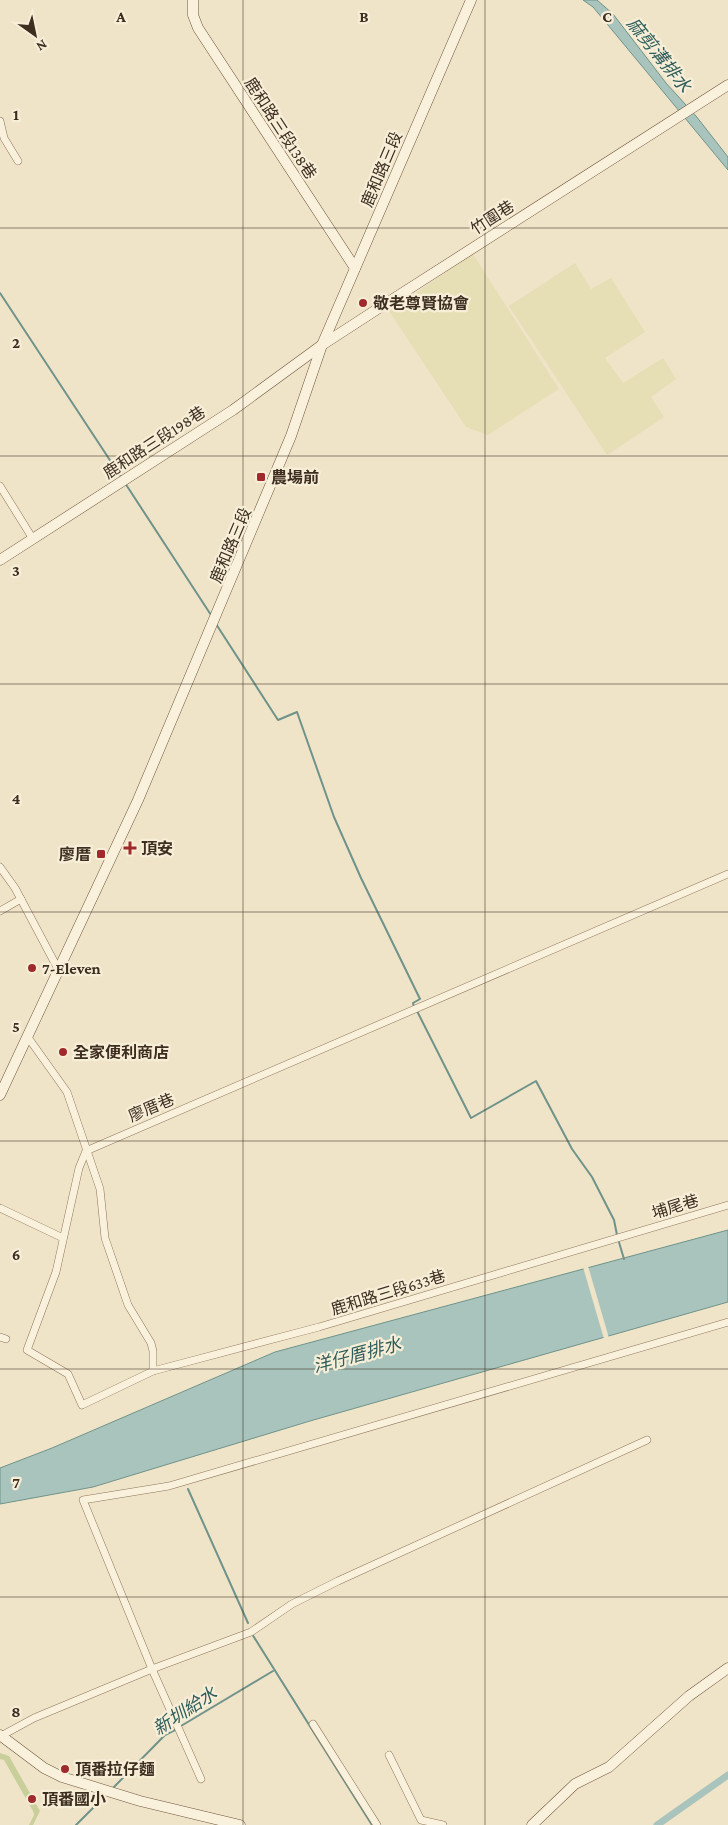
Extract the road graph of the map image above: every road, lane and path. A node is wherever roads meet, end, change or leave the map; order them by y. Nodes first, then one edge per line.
1 (192, 0) edge
2 (471, 0) edge
3 (728, 85) edge
4 (0, 121) edge
5 (18, 161) dead end
6 (355, 268) junction
7 (322, 345) junction
8 (0, 486) edge
9 (33, 539) junction
10 (0, 560) edge
11 (0, 866) edge
12 (728, 874) edge
13 (21, 899) junction
14 (0, 911) edge
15 (58, 969) junction
16 (28, 1036) junction
17 (0, 1095) edge
18 (86, 1150) junction
19 (728, 1204) edge
20 (0, 1208) edge
21 (629, 1235) joint
22 (63, 1238) junction
23 (728, 1322) edge
24 (153, 1371) junction
25 (646, 1440) dead end
26 (728, 1668) edge
27 (152, 1669) junction
28 (313, 1724) dead end
29 (1, 1736) edge
30 (389, 1755) dead end
31 (202, 1779) dead end
32 (240, 1825) edge
33 (377, 1825) edge
34 (444, 1825) edge
35 (532, 1825) edge

1 - 6 street, 鹿和路三段138巷
2 - 6 street, 鹿和路三段
3 - 7 street, 竹圍巷
4 - 5 street
6 - 7 street, 鹿和路三段
7 - 9 street, 鹿和路三段198巷
7 - 15 street, 鹿和路三段
8 - 9 street
9 - 10 street, 鹿和路三段198巷
11 - 13 street
12 - 18 street, 廖厝巷
13 - 14 street
13 - 15 street
15 - 16 street, 鹿和路三段
16 - 17 street, 鹿和路三段
16 - 18 street
18 - 22 street
18 - 24 street
19 - 21 street, 埔尾巷
20 - 22 street
21 - 24 street, 鹿和路三段633巷
22 - 24 street, 鹿和路三段633巷
23 - 27 street
25 - 27 street
26 - 35 street
27 - 29 street
27 - 31 street
28 - 33 street
29 - 32 street
30 - 34 street

